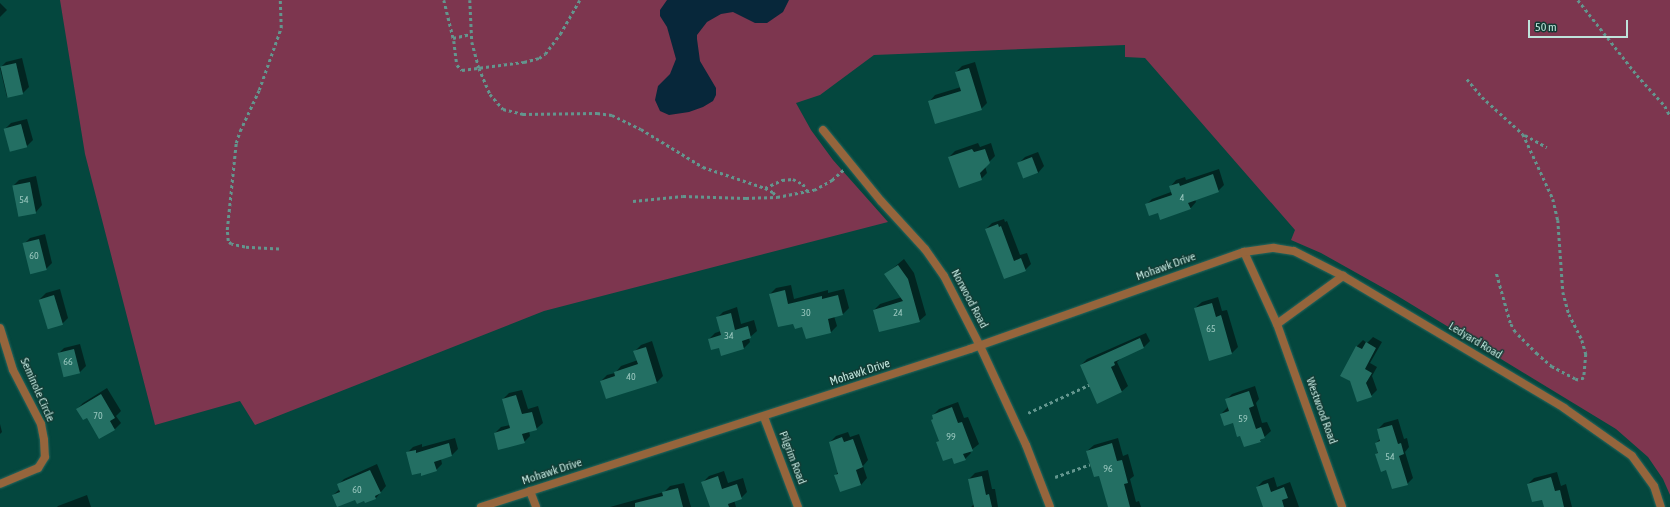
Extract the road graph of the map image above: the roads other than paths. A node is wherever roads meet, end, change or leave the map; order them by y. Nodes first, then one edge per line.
1 (823, 130) dead end
2 (1244, 252) junction
3 (1343, 276) junction
4 (1277, 324) junction
5 (0, 328) edge
6 (980, 346) junction
7 (764, 417) junction
8 (0, 484) edge
9 (530, 491) junction
10 (481, 507) edge
11 (536, 507) edge
12 (798, 507) edge
13 (1050, 507) edge
14 (1342, 507) edge
15 (1662, 507) edge

1 - 6 street, Norwood Road
2 - 3 street, Ledyard Road
2 - 4 street, Westwood Road
2 - 6 street, Mohawk Drive
3 - 4 street
3 - 15 street, Ledyard Road
4 - 14 street, Westwood Road
5 - 8 street, Seminole Circle
6 - 7 street, Mohawk Drive
6 - 13 street, Norwood Road
7 - 9 street, Mohawk Drive
7 - 12 street, Pilgrim Road
9 - 10 street, Mohawk Drive
9 - 11 street

